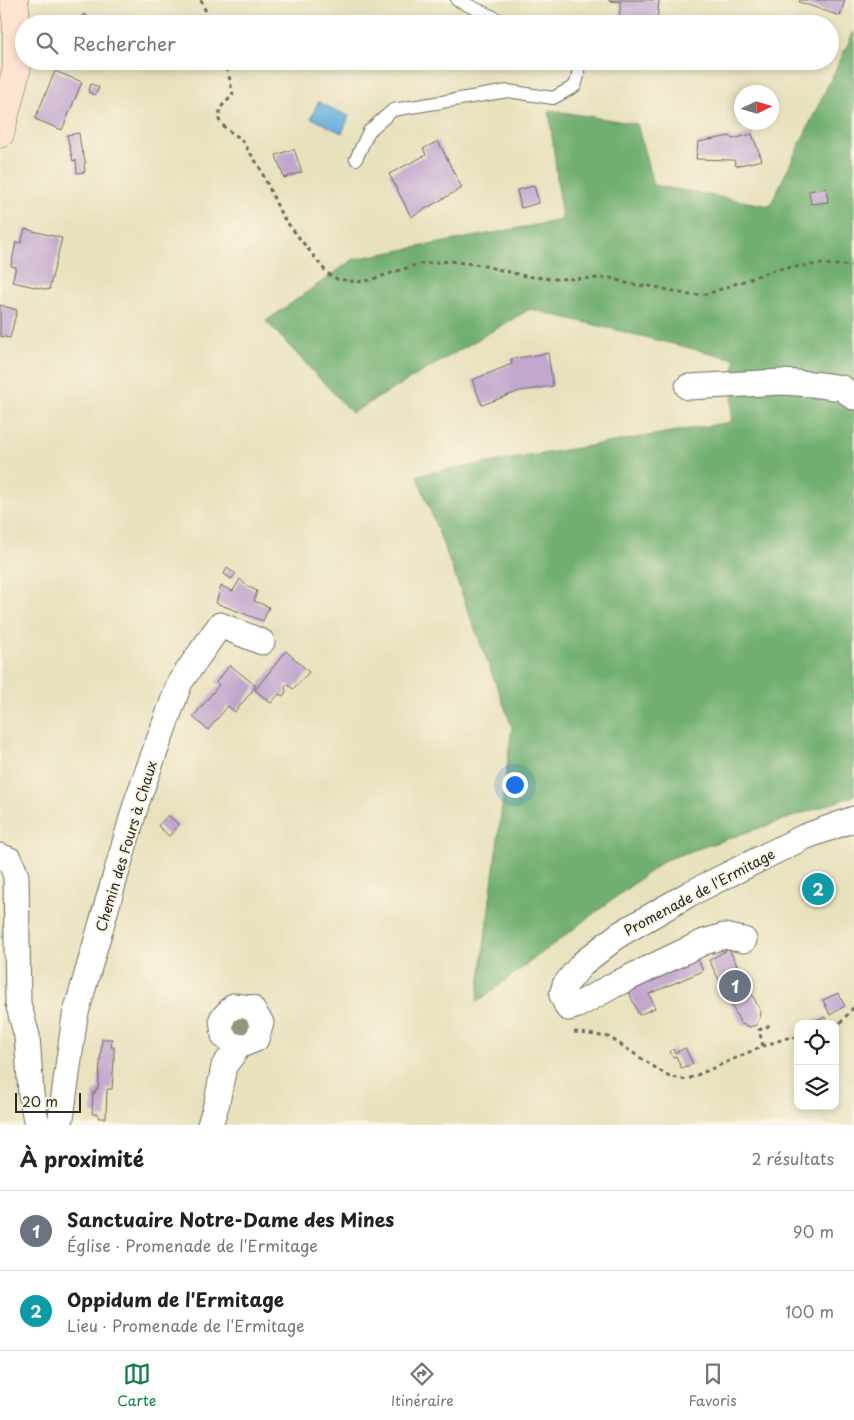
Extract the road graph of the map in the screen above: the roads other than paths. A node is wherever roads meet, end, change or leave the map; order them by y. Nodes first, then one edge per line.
1 (457, 0) edge
2 (14, 9) edge
3 (489, 15) edge
4 (16, 70) edge
5 (577, 70) edge
6 (0, 76) edge
7 (0, 134) edge
8 (356, 160) dead end
9 (688, 387) dead end
10 (854, 397) edge
11 (262, 642) dead end
12 (854, 819) edge
13 (0, 856) edge
14 (744, 940) dead end
15 (239, 1046) dead end
16 (215, 1117) edge
17 (38, 1125) edge
18 (60, 1125) edge

1 - 3 lane
2 - 6 main road
4 - 7 main road
5 - 8 lane
9 - 10 street
11 - 18 street, Chemin des Fours à Chaux
12 - 14 street, Promenade de l'Ermitage
13 - 17 street
15 - 16 street

